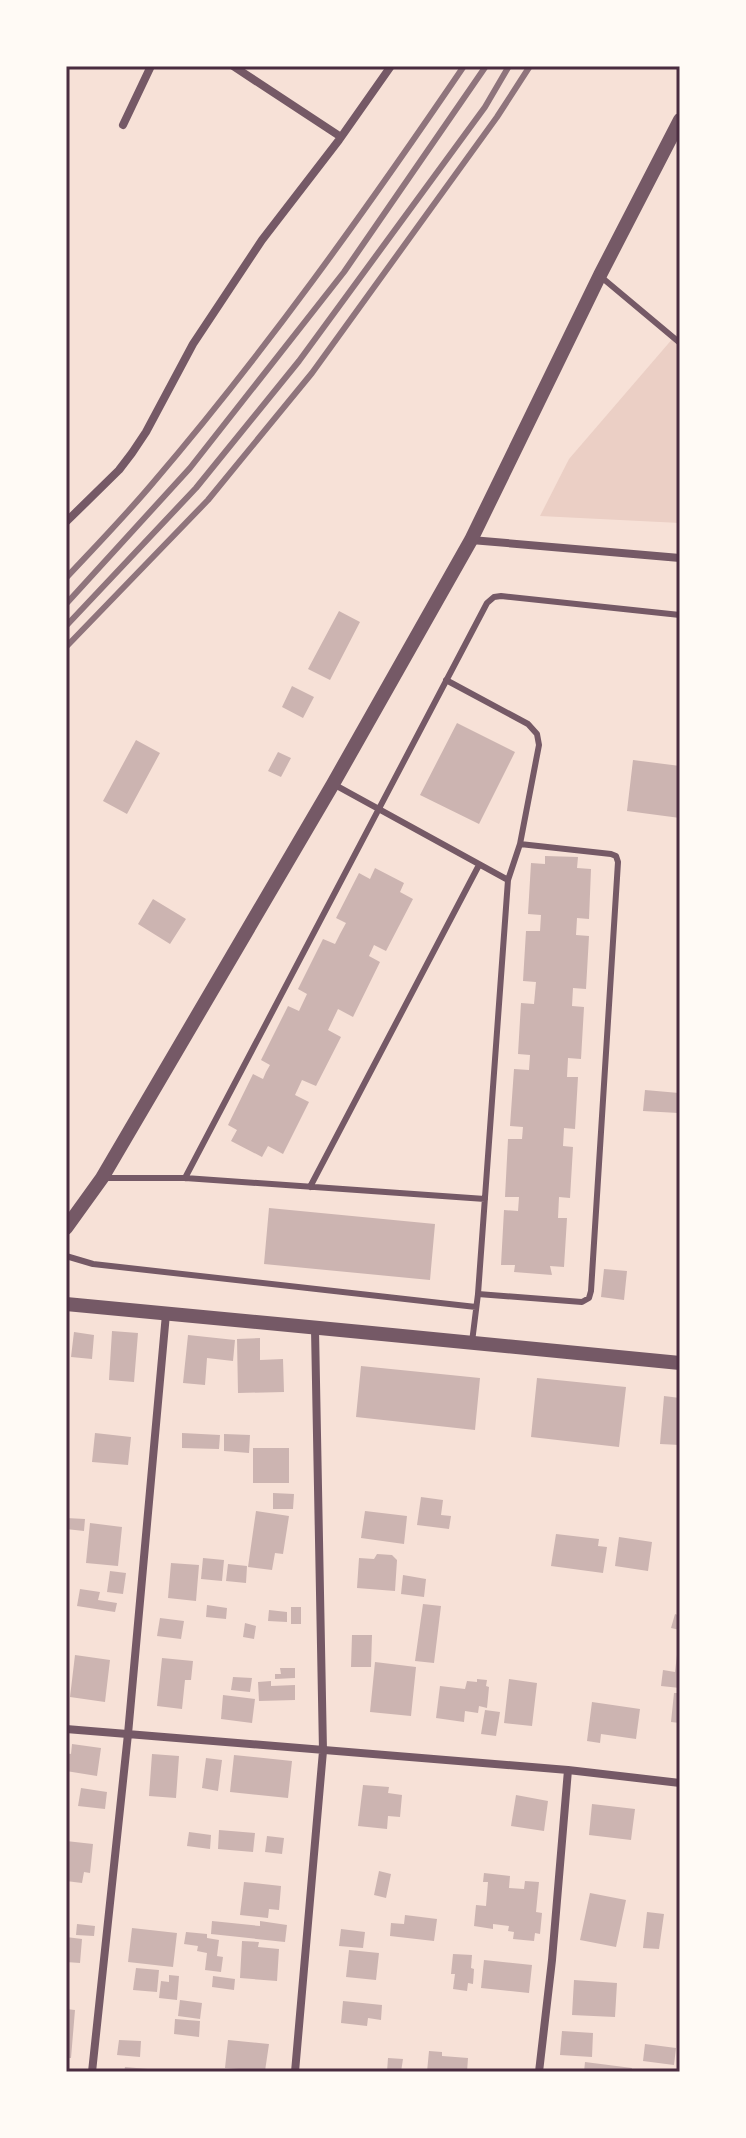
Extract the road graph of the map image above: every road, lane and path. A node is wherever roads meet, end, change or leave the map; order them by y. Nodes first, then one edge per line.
1 (151, 66) edge
2 (233, 66) edge
3 (391, 66) edge
4 (680, 120) edge
5 (123, 125) dead end
6 (341, 137) junction
7 (600, 275) junction
8 (680, 343) edge
9 (66, 522) edge
10 (471, 540) junction
11 (680, 558) edge
12 (680, 615) edge
13 (446, 680) junction
14 (333, 784) junction
15 (380, 808) junction
16 (520, 844) junction
17 (479, 865) junction
18 (508, 880) junction
19 (102, 1178) junction
20 (185, 1178) junction
21 (310, 1187) junction
22 (485, 1199) junction
23 (66, 1228) edge
24 (66, 1256) edge
25 (478, 1294) junction
26 (66, 1304) edge
27 (476, 1307) junction
28 (166, 1314) junction
29 (315, 1329) junction
30 (472, 1342) junction
31 (680, 1363) edge
32 (66, 1729) edge
33 (128, 1734) junction
34 (323, 1751) junction
35 (568, 1770) junction
36 (680, 1783) edge
37 (92, 2072) edge
38 (295, 2072) edge
39 (539, 2072) edge

1 - 5 street
2 - 6 street
3 - 6 street
4 - 7 street
6 - 9 street
7 - 8 lane
7 - 10 street
10 - 11 street
10 - 14 street
12 - 13 lane
13 - 15 lane
13 - 16 lane
14 - 15 lane
14 - 19 street
15 - 17 lane
15 - 20 lane
16 - 18 lane
16 - 25 lane
17 - 18 lane
17 - 21 lane
18 - 22 lane
19 - 20 lane
19 - 23 street
20 - 21 lane
21 - 22 lane
22 - 25 lane
24 - 27 lane
25 - 27 lane
26 - 28 street
27 - 30 lane
28 - 29 street
28 - 33 street
29 - 30 street
29 - 34 street
30 - 31 street
32 - 33 street
33 - 34 street
33 - 37 street
34 - 35 street
34 - 38 street
35 - 36 street
35 - 39 street

